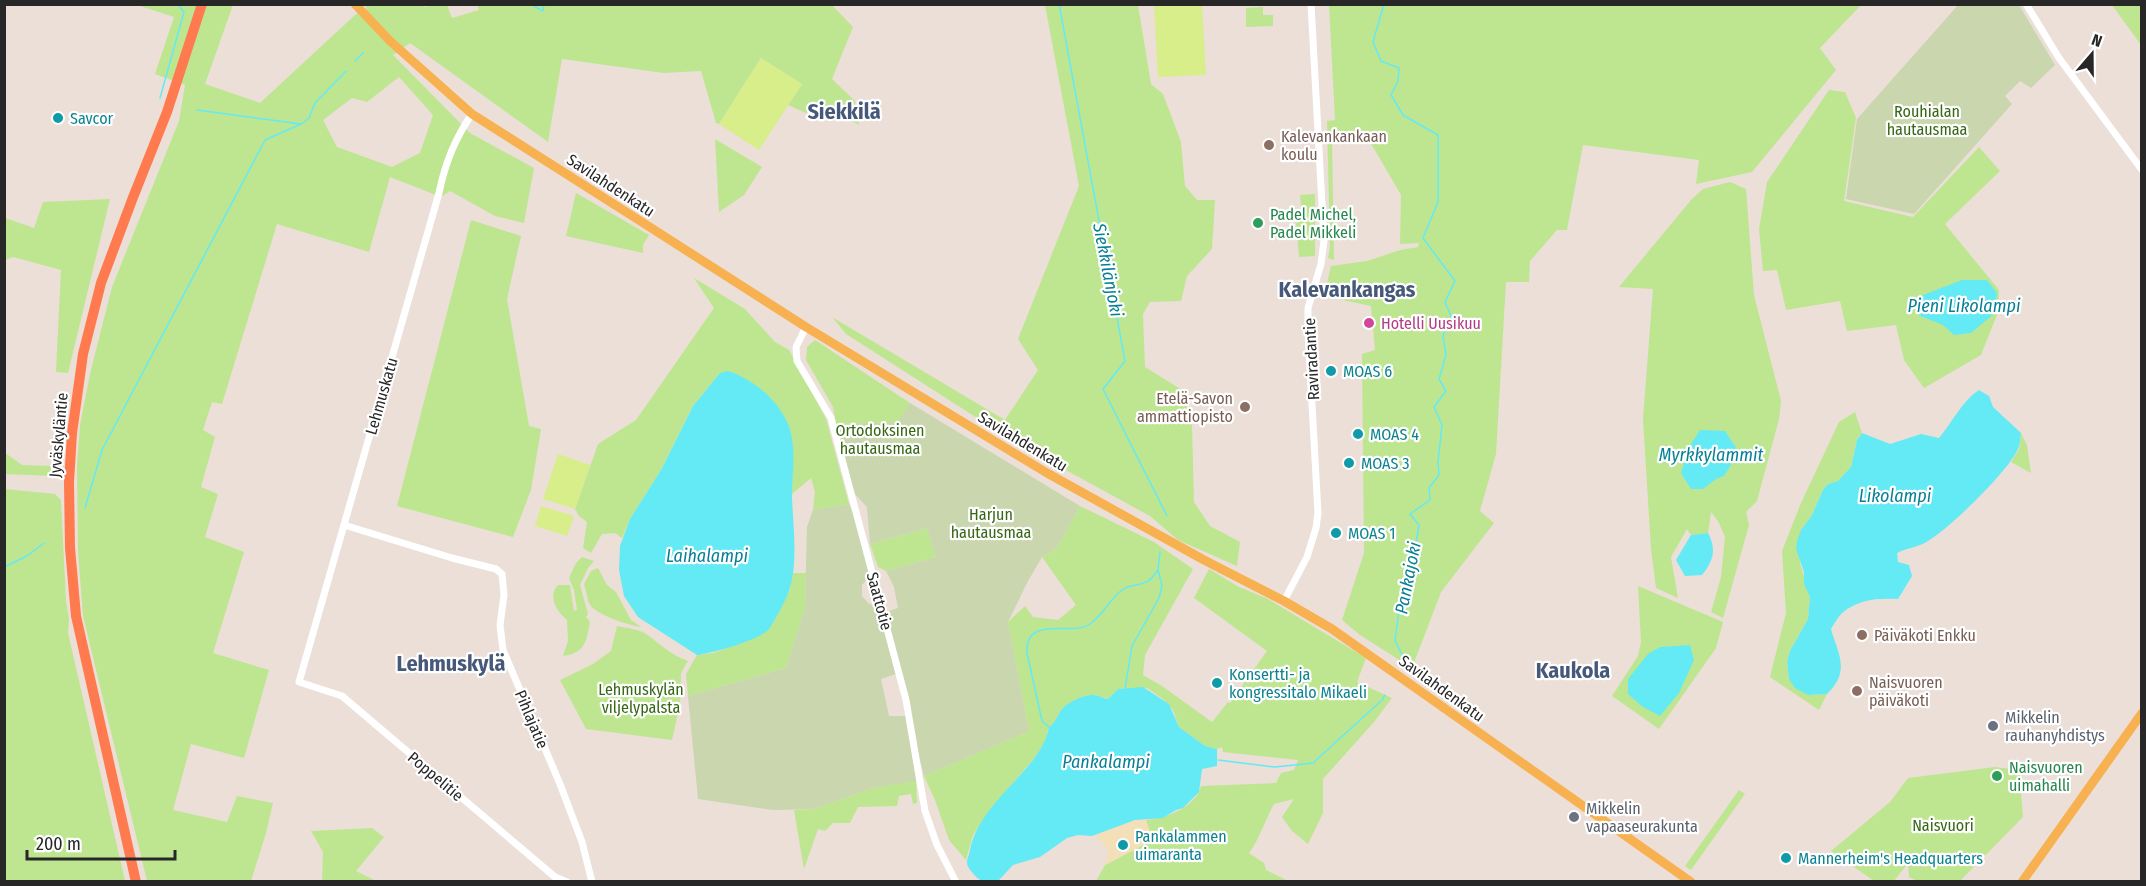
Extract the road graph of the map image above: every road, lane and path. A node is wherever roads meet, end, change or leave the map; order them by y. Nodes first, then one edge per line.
1 (355, 4) edge
2 (1311, 4) edge
3 (2026, 4) edge
4 (199, 7) edge
5 (472, 114) junction
6 (2142, 170) edge
7 (806, 327) junction
8 (344, 525) junction
9 (1284, 601) junction
10 (299, 682) joint
11 (2142, 713) edge
12 (1685, 880) edge
13 (136, 882) edge
14 (567, 882) edge
15 (592, 882) edge
16 (956, 882) edge
17 (2022, 882) edge

1 - 5 main road, Savilahdenkatu
2 - 9 street, Raviradantie
3 - 6 street
4 - 13 highway, Jyväskyläntie
5 - 7 main road, Savilahdenkatu
5 - 8 street, Lehmuskatu
7 - 9 main road, Savilahdenkatu
7 - 16 street, Saattotie
8 - 10 street, Lehmuskatu
8 - 15 street, Pihlajatie
9 - 12 main road, Savilahdenkatu
10 - 14 street, Poppelitie
11 - 17 main road

